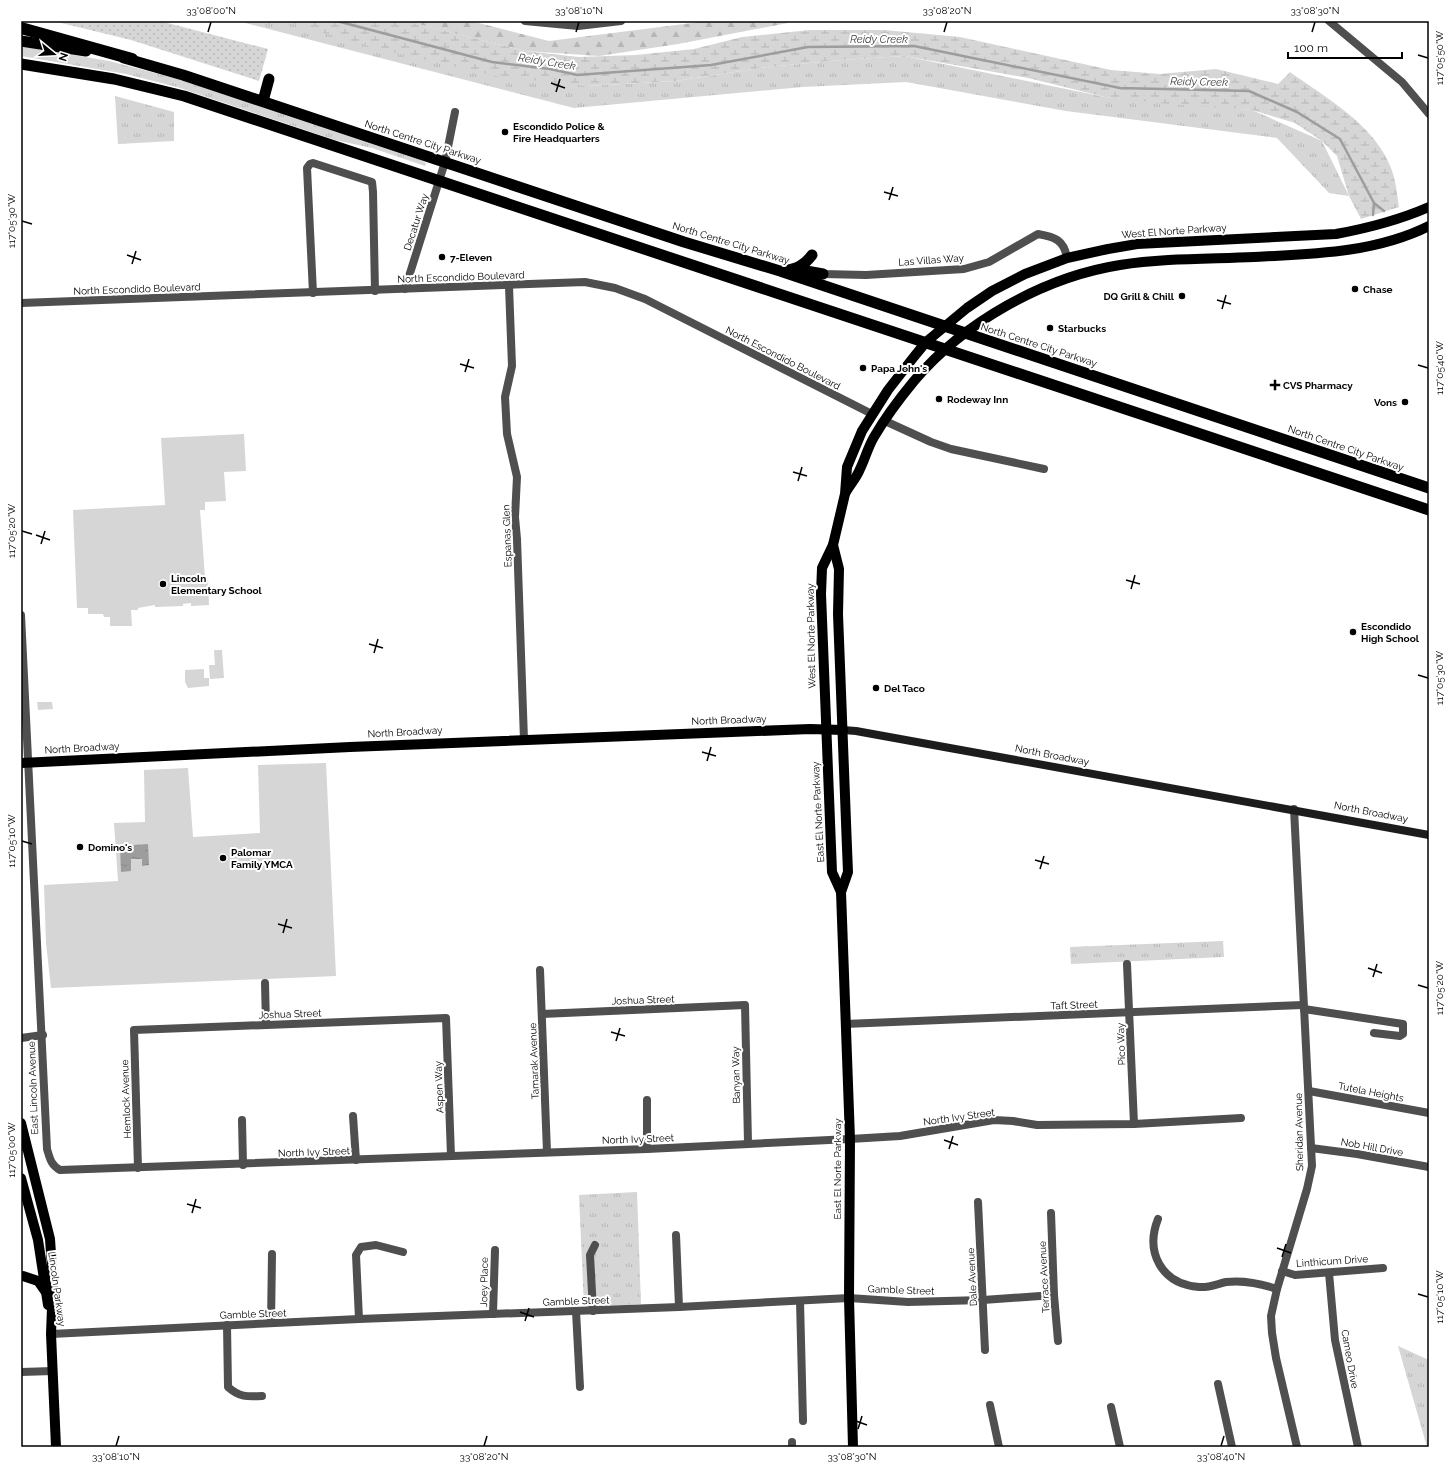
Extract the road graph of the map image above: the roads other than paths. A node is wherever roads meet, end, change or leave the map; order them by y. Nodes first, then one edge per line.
1 (526, 21) edge
2 (621, 21) edge
3 (1329, 21) edge
4 (21, 28) edge
5 (21, 41) edge
6 (132, 60) junction
7 (21, 64) edge
8 (269, 79) dead end
9 (263, 101) junction
10 (454, 112) dead end
11 (1429, 114) edge
12 (445, 162) junction
13 (440, 180) junction
14 (1429, 207) edge
15 (1429, 226) edge
16 (812, 255) dead end
17 (1067, 258) junction
18 (795, 269) junction
19 (780, 271) junction
20 (822, 274) joint
21 (509, 286) junction
22 (405, 289) junction
23 (375, 290) junction
24 (313, 293) junction
25 (21, 303) edge
26 (944, 326) junction
27 (966, 334) junction
28 (926, 342) junction
29 (946, 349) junction
30 (872, 414) junction
31 (886, 421) junction
32 (1044, 469) dead end
33 (1428, 488) edge
34 (845, 494) junction
35 (1429, 510) edge
36 (833, 545) junction
37 (21, 615) edge
38 (826, 730) junction
39 (843, 730) junction
40 (524, 740) junction
41 (24, 762) edge
42 (1294, 809) junction
43 (1429, 835) edge
44 (841, 892) junction
45 (1127, 964) dead end
46 (540, 970) dead end
47 (265, 983) dead end
48 (745, 1005) joint
49 (1304, 1007) junction
50 (1130, 1012) junction
51 (542, 1014) junction
52 (446, 1018) joint
53 (845, 1024) junction
54 (266, 1025) junction
55 (134, 1030) joint
56 (1374, 1033) dead end
57 (43, 1035) junction
58 (21, 1038) edge
59 (1309, 1091) junction
60 (647, 1100) dead end
61 (1429, 1114) edge
62 (353, 1116) dead end
63 (1240, 1118) dead end
64 (242, 1120) dead end
65 (21, 1123) edge
66 (1134, 1124) junction
67 (850, 1139) junction
68 (748, 1143) junction
69 (1311, 1148) junction
70 (47, 1149) joint
71 (647, 1149) junction
72 (547, 1152) junction
73 (451, 1156) junction
74 (356, 1160) junction
75 (243, 1165) junction
76 (1429, 1167) edge
77 (138, 1168) junction
78 (21, 1178) edge
79 (978, 1202) dead end
80 (1051, 1213) dead end
81 (1158, 1219) dead end
82 (676, 1235) dead end
83 (595, 1245) dead end
84 (495, 1250) dead end
85 (403, 1252) dead end
86 (272, 1254) dead end
87 (1383, 1268) dead end
88 (1282, 1272) junction
89 (1329, 1273) junction
90 (22, 1276) edge
91 (1277, 1289) junction
92 (46, 1292) junction
93 (1054, 1296) junction
94 (849, 1298) junction
95 (983, 1300) junction
96 (800, 1301) junction
97 (679, 1308) junction
98 (576, 1311) junction
99 (593, 1311) junction
100 (493, 1314) junction
101 (359, 1319) junction
102 (271, 1323) junction
103 (227, 1325) junction
104 (52, 1334) junction
105 (1058, 1341) dead end
106 (985, 1350) dead end
107 (53, 1371) junction
108 (21, 1372) edge
109 (1218, 1384) dead end
110 (580, 1386) dead end
111 (262, 1396) dead end
112 (990, 1405) dead end
113 (1111, 1407) dead end
114 (803, 1421) dead end
115 (56, 1447) edge
116 (853, 1447) edge
117 (999, 1447) edge
118 (1120, 1447) edge
119 (1232, 1447) edge
120 (1297, 1447) edge
121 (1358, 1447) edge

1 - 2 street
3 - 11 street
4 - 6 highway
5 - 6 highway, North Centre City Parkway
6 - 9 highway, North Centre City Parkway
7 - 13 highway
8 - 9 highway
9 - 12 highway, North Centre City Parkway
10 - 12 street, Decatur Way
12 - 13 street, Decatur Way
12 - 19 highway, North Centre City Parkway
13 - 22 street, Decatur Way
13 - 28 highway
14 - 17 main road, West El Norte Parkway
15 - 27 main road, West El Norte Parkway
16 - 18 highway
17 - 20 street, Las Villas Way
17 - 26 main road, West El Norte Parkway
18 - 19 highway
18 - 20 highway
19 - 26 highway, North Centre City Parkway
21 - 22 street, North Escondido Boulevard
21 - 30 street, North Escondido Boulevard
21 - 40 street, Espanas Glen
22 - 23 street, North Escondido Boulevard
23 - 24 street, North Escondido Boulevard
23 - 24 street
24 - 25 street, North Escondido Boulevard
26 - 27 highway, North Centre City Parkway
26 - 28 main road, West El Norte Parkway
27 - 29 main road, West El Norte Parkway
27 - 33 highway, North Centre City Parkway
28 - 29 highway
28 - 30 main road, West El Norte Parkway
29 - 31 main road, West El Norte Parkway
29 - 35 highway
30 - 34 main road, West El Norte Parkway
31 - 32 street
31 - 34 main road, West El Norte Parkway
34 - 36 main road, West El Norte Parkway
36 - 38 main road, West El Norte Parkway
36 - 39 main road, West El Norte Parkway
37 - 41 street, East Lincoln Avenue
38 - 39 main road, North Broadway
38 - 40 main road, North Broadway
38 - 44 main road, East El Norte Parkway
39 - 42 main road, North Broadway
39 - 44 main road, East El Norte Parkway
40 - 41 main road, North Broadway
41 - 57 street, East Lincoln Avenue
42 - 43 main road, North Broadway
42 - 49 street, Sheridan Avenue
44 - 53 main road, East El Norte Parkway
45 - 50 street, Pico Way
46 - 51 street, Tamarak Avenue
47 - 54 street
48 - 51 street, Joshua Street
48 - 68 street, Banyan Way
49 - 50 street, Taft Street
49 - 56 street, Taft Street
49 - 59 street, Sheridan Avenue
50 - 53 street, Taft Street
50 - 66 street, Pico Way
51 - 72 street, Tamarak Avenue
52 - 54 street, Joshua Street
52 - 73 street, Aspen Way
53 - 67 main road, East El Norte Parkway
54 - 55 street, Joshua Street
55 - 77 street, Hemlock Avenue
57 - 58 street
57 - 70 street, East Lincoln Avenue
59 - 61 street, Tutela Heights
59 - 69 street, Sheridan Avenue
60 - 71 street
62 - 74 street
63 - 66 street, North Ivy Street
64 - 75 street
65 - 104 main road, Lincoln Parkway
66 - 67 street, North Ivy Street
67 - 68 street, North Ivy Street
67 - 94 main road, East El Norte Parkway
68 - 71 street, North Ivy Street
69 - 76 street, Nob Hill Drive
69 - 88 street, Sheridan Avenue
70 - 77 street, North Ivy Street
71 - 72 street, North Ivy Street
72 - 73 street, North Ivy Street
73 - 74 street, North Ivy Street
74 - 75 street, North Ivy Street
75 - 77 street, North Ivy Street
78 - 92 main road, Lincoln Parkway
79 - 95 street, Dale Avenue
80 - 93 street, Terrace Avenue
81 - 91 street
82 - 97 street
83 - 99 street
84 - 100 street, Joey Place
85 - 101 street
86 - 102 street
87 - 89 street, Linthicum Drive
88 - 89 street, Linthicum Drive
88 - 91 street, Sheridan Avenue
89 - 121 street, Cameo Drive
90 - 92 main road
91 - 120 street, Sheridan Avenue
92 - 104 main road, Lincoln Parkway
93 - 95 street, Gamble Street
93 - 105 street, Terrace Avenue
94 - 95 street, Gamble Street
94 - 96 street, Gamble Street
94 - 116 main road, East El Norte Parkway
95 - 106 street, Dale Avenue
96 - 97 street, Gamble Street
96 - 114 street
97 - 99 street, Gamble Street
98 - 99 street, Gamble Street
98 - 100 street, Gamble Street
98 - 110 street
100 - 101 street, Gamble Street
101 - 102 street, Gamble Street
102 - 103 street, Gamble Street
103 - 104 street, Gamble Street
103 - 111 street
104 - 107 main road
107 - 108 street
107 - 115 main road
109 - 119 street
112 - 117 street
113 - 118 street

